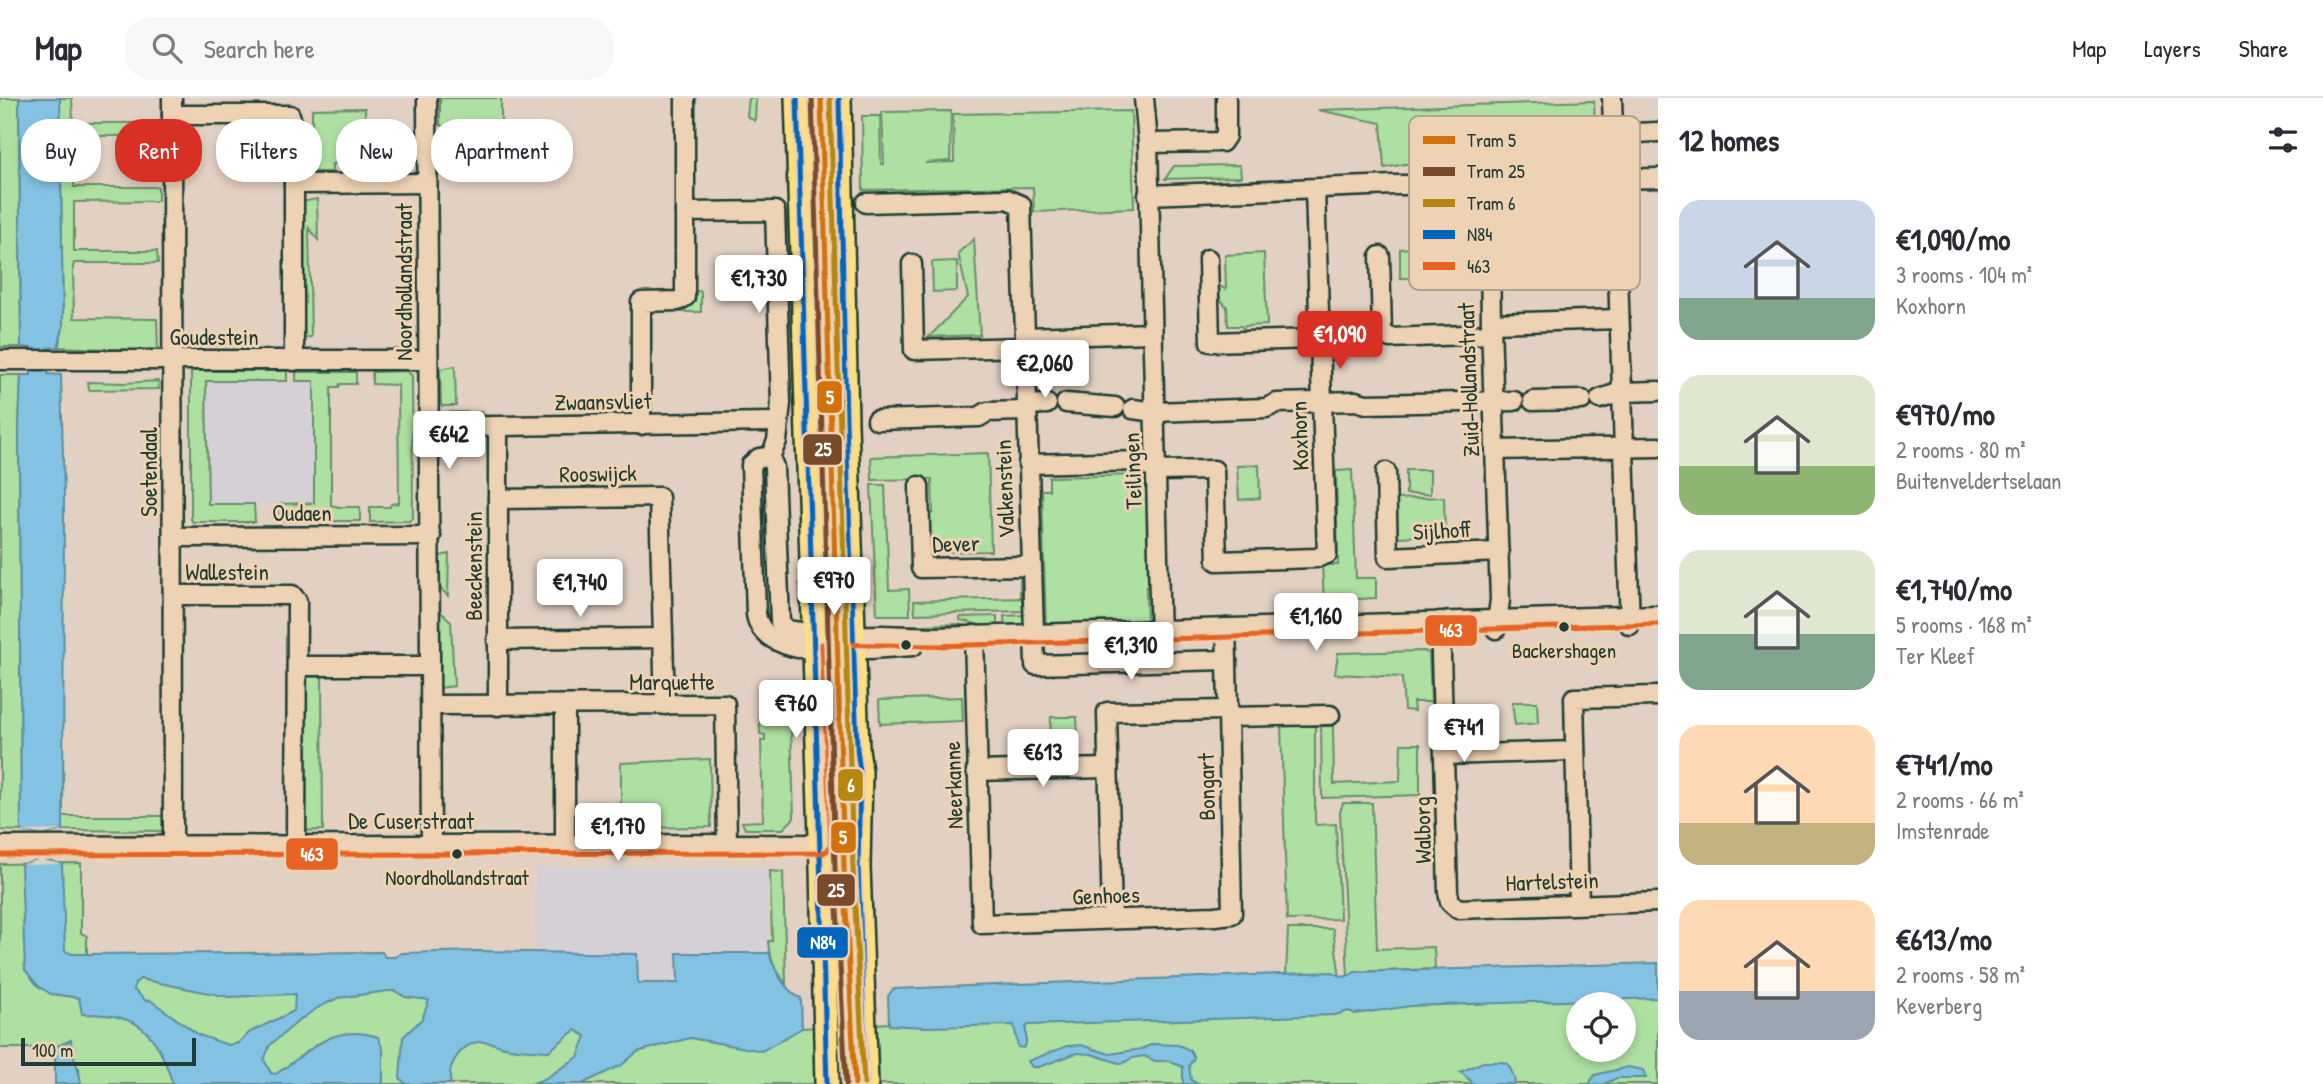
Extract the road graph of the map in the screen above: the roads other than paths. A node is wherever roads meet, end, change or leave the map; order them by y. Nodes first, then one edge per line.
1 (427, 98) edge
2 (685, 98) edge
3 (797, 98) edge
4 (839, 98) edge
5 (1144, 98) edge
6 (1226, 98) edge
7 (1612, 98) edge
8 (172, 107) edge
9 (1612, 116) edge
10 (1658, 132) edge
11 (1640, 133) edge
12 (1148, 143) junction
13 (1640, 178) edge
14 (1658, 178) edge
15 (427, 183) junction
16 (294, 184) junction
17 (1409, 185) edge
18 (1315, 190) junction
19 (1148, 195) junction
20 (866, 203) dead end
21 (685, 212) junction
22 (1380, 256) dead end
23 (1208, 259) dead end
24 (912, 264) dead end
25 (1490, 290) edge
26 (1617, 290) edge
27 (1618, 319) junction
28 (1491, 329) junction
29 (1152, 334) junction
30 (1320, 339) junction
31 (1024, 342) junction
32 (0, 360) edge
33 (172, 360) junction
34 (427, 360) junction
35 (294, 361) junction
36 (1658, 391) edge
37 (1621, 393) junction
38 (1600, 399) dead end
39 (1582, 400) dead end
40 (1494, 401) junction
41 (1514, 401) dead end
42 (1533, 401) dead end
43 (1322, 402) junction
44 (1066, 403) dead end
45 (1047, 404) dead end
46 (1115, 407) dead end
47 (1026, 408) junction
48 (1133, 409) dead end
49 (1155, 412) junction
50 (877, 420) dead end
51 (779, 422) junction
52 (640, 425) junction
53 (428, 427) junction
54 (498, 427) junction
55 (1658, 447) edge
56 (1624, 448) junction
57 (1495, 450) junction
58 (770, 457) junction
59 (1028, 464) junction
60 (1157, 471) junction
61 (1386, 472) dead end
62 (919, 486) dead end
63 (498, 499) junction
64 (430, 536) junction
65 (173, 537) junction
66 (1499, 552) junction
67 (1031, 566) junction
68 (173, 595) junction
69 (779, 599) junction
70 (755, 600) junction
71 (1658, 615) edge
72 (1630, 620) junction
73 (1497, 624) junction
74 (1658, 624) edge
75 (1440, 626) junction
76 (1227, 633) junction
77 (1160, 635) junction
78 (663, 638) junction
79 (1032, 638) junction
80 (497, 640) junction
81 (974, 640) junction
82 (814, 641) junction
83 (853, 642) junction
84 (1227, 660) junction
85 (297, 666) junction
86 (430, 666) junction
87 (1658, 696) edge
88 (430, 705) junction
89 (665, 705) junction
90 (498, 706) junction
91 (565, 706) junction
92 (1228, 713) junction
93 (1330, 715) dead end
94 (1575, 751) junction
95 (1445, 755) junction
96 (1108, 768) junction
97 (976, 771) junction
98 (727, 843) junction
99 (565, 844) junction
100 (822, 844) junction
101 (296, 845) junction
102 (431, 845) junction
103 (0, 846) edge
104 (173, 846) junction
105 (1450, 902) joint
106 (1658, 902) edge
107 (1579, 904) junction
108 (1232, 914) joint
109 (1112, 919) junction
110 (982, 924) joint
111 (827, 1084) edge
112 (866, 1084) edge

1 - 15 street, Noordhollandstraat
2 - 21 street
3 - 82 main road
4 - 83 main road
5 - 12 street, Teilingen
6 - 12 street
7 - 9 street
8 - 16 street
8 - 33 street, Soetendaal
10 - 11 street
12 - 19 street, Teilingen
13 - 14 street
15 - 16 street
15 - 34 street, Noordhollandstraat
16 - 35 street
17 - 18 street, Zuid-Hollandstraat
18 - 19 street, Zuid-Hollandstraat
18 - 30 street, Koxhorn
19 - 29 street, Teilingen
20 - 31 street, Valkenstein
21 - 51 street
21 - 52 street
22 - 28 street
23 - 30 street
24 - 31 street
25 - 28 street, Zuid-Hollandstraat
26 - 27 street
27 - 28 street
27 - 37 street
28 - 40 street, Zuid-Hollandstraat
29 - 31 street
29 - 49 street, Teilingen
30 - 43 street, Koxhorn
31 - 47 street, Valkenstein
32 - 33 street, Goudestein
33 - 35 street, Goudestein
33 - 65 street, Soetendaal
34 - 35 street, Goudestein
34 - 53 street, Noordhollandstraat
36 - 37 street
37 - 38 street
37 - 56 street
39 - 42 street
40 - 41 street
40 - 43 street
40 - 57 street, Zuid-Hollandstraat
43 - 49 street
43 - 60 street, Koxhorn
44 - 46 street
45 - 47 street
47 - 50 street
47 - 59 street, Valkenstein
48 - 49 street
49 - 60 street, Teilingen
51 - 52 street, Zwaansvliet
51 - 58 street
52 - 54 street, Zwaansvliet
53 - 54 street, Zwaansvliet
53 - 64 street, Noordhollandstraat
54 - 63 street, Beeckenstein
55 - 56 street
56 - 57 street
56 - 72 street
57 - 66 street, Zuid-Hollandstraat
58 - 69 street
58 - 70 street
59 - 60 street
59 - 67 street, Valkenstein
60 - 77 street, Teilingen
61 - 66 street, Sijlhoff
62 - 67 street, Dever
63 - 78 street, Rooswijck
63 - 80 street, Beeckenstein
64 - 65 street, Oudaen
64 - 86 street, Noordhollandstraat
65 - 68 street, Soetendaal
66 - 73 street, Zuid-Hollandstraat
67 - 79 street, Valkenstein
68 - 85 street, Wallestein
68 - 104 street, Soetendaal
69 - 70 street
69 - 82 street
70 - 82 street
71 - 72 street
72 - 73 street
72 - 74 street
73 - 75 street
75 - 76 street
75 - 95 street, Walborg
76 - 77 street
76 - 84 street, Bongart
77 - 79 street
78 - 80 street
78 - 89 street, Rooswijck
79 - 81 street
79 - 84 street
80 - 90 street, Beeckenstein
81 - 83 street
81 - 97 street, Neerkanne
82 - 83 street
82 - 100 main road
83 - 112 main road
84 - 92 street, Bongart
85 - 86 street
85 - 101 street, Wallestein
86 - 88 street, Noordhollandstraat
87 - 94 street
88 - 90 street, Marquette
88 - 102 street, Noordhollandstraat
89 - 91 street, Marquette
89 - 98 street, Marquette
90 - 91 street, Marquette
91 - 99 street
92 - 93 street
92 - 96 street
92 - 108 street, Bongart
94 - 95 street
94 - 107 street
95 - 105 street, Walborg
96 - 97 street
96 - 109 street
97 - 110 street, Neerkanne
98 - 99 street, De Cuserstraat
98 - 100 street, De Cuserstraat
99 - 102 street, De Cuserstraat
100 - 111 main road
101 - 102 street, De Cuserstraat
101 - 104 street, De Cuserstraat
103 - 104 street, De Cuserstraat
105 - 107 street, Hartelstein
106 - 107 street, Hartelstein
108 - 109 street, Genhoes
109 - 110 street, Genhoes

